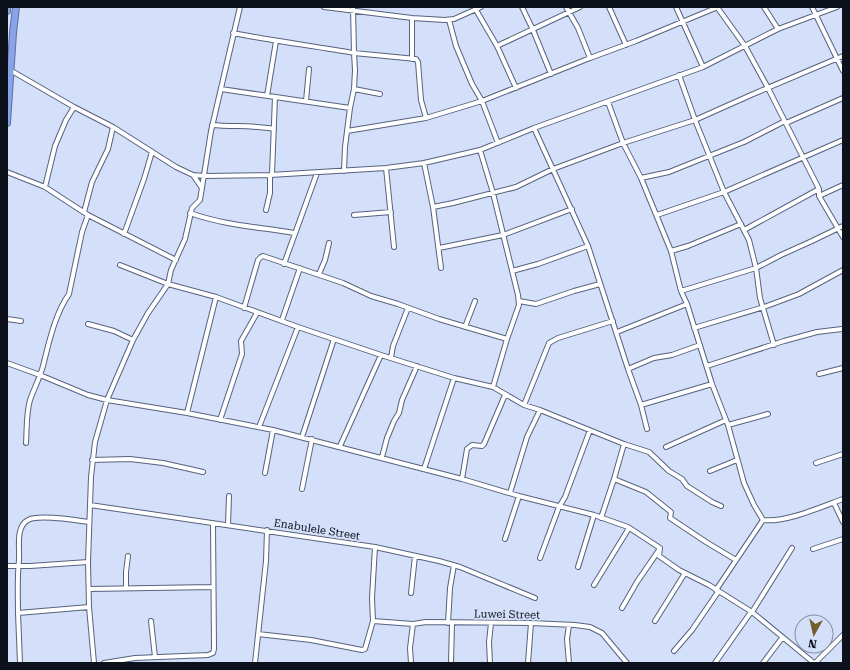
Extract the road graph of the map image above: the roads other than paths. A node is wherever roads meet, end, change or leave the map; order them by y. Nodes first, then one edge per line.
1 (7, 7) edge
2 (16, 7) edge
3 (238, 7) edge
4 (324, 7) edge
5 (481, 7) edge
6 (522, 7) edge
7 (566, 7) edge
8 (580, 7) edge
9 (609, 7) edge
10 (676, 7) edge
11 (718, 7) edge
12 (764, 7) edge
13 (812, 7) edge
14 (837, 7) edge
15 (353, 9) edge
16 (476, 10) junction
17 (7, 11) edge
18 (569, 13) junction
19 (817, 15) junction
20 (412, 18) junction
21 (449, 20) junction
22 (682, 22) junction
23 (778, 29) junction
24 (533, 30) junction
25 (233, 34) junction
26 (276, 41) junction
27 (626, 45) junction
28 (497, 46) junction
29 (745, 46) junction
30 (354, 53) junction
31 (843, 56) edge
32 (590, 58) junction
33 (412, 59) junction
34 (837, 59) junction
35 (703, 67) junction
36 (309, 69) dead end
37 (10, 70) junction
38 (843, 71) edge
39 (551, 74) junction
40 (679, 75) junction
41 (516, 88) junction
42 (768, 88) junction
43 (221, 89) junction
44 (354, 89) junction
45 (380, 94) dead end
46 (267, 96) junction
47 (275, 97) junction
48 (843, 98) edge
49 (306, 101) junction
50 (482, 101) junction
51 (608, 102) junction
52 (74, 107) junction
53 (350, 108) junction
54 (426, 118) junction
55 (695, 120) junction
56 (785, 122) junction
57 (7, 124) edge
58 (212, 125) junction
59 (114, 127) junction
60 (534, 128) junction
61 (274, 129) junction
62 (347, 131) junction
63 (843, 140) edge
64 (498, 143) junction
65 (623, 143) junction
66 (480, 150) junction
67 (152, 152) junction
68 (709, 155) junction
69 (803, 157) junction
70 (424, 163) junction
71 (386, 168) junction
72 (553, 169) junction
73 (7, 172) edge
74 (344, 172) junction
75 (317, 173) junction
76 (193, 175) junction
77 (271, 175) junction
78 (203, 176) junction
79 (641, 178) junction
80 (843, 185) edge
81 (45, 187) junction
82 (202, 188) junction
83 (819, 189) junction
84 (724, 192) junction
85 (493, 193) junction
86 (819, 196) junction
87 (432, 207) junction
88 (572, 209) junction
89 (266, 210) dead end
90 (84, 212) junction
91 (391, 212) junction
92 (190, 213) junction
93 (88, 215) junction
94 (657, 215) junction
95 (354, 216) dead end
96 (741, 224) junction
97 (843, 226) edge
98 (838, 228) junction
99 (744, 230) junction
100 (124, 234) junction
101 (294, 234) junction
102 (503, 235) junction
103 (843, 237) edge
104 (329, 243) dead end
105 (588, 246) junction
106 (394, 247) dead end
107 (439, 248) junction
108 (671, 251) junction
109 (176, 260) junction
110 (284, 264) junction
111 (120, 265) dead end
112 (300, 268) junction
113 (442, 268) dead end
114 (756, 268) junction
115 (843, 270) edge
116 (512, 271) junction
117 (319, 274) junction
118 (168, 284) junction
119 (600, 284) junction
120 (681, 291) junction
121 (216, 297) junction
122 (475, 301) dead end
123 (519, 301) junction
124 (687, 304) junction
125 (764, 307) junction
126 (244, 308) junction
127 (408, 308) junction
128 (257, 313) junction
129 (7, 319) edge
130 (282, 320) junction
131 (21, 321) dead end
132 (613, 321) junction
133 (88, 324) dead end
134 (298, 327) junction
135 (466, 328) junction
136 (694, 328) junction
137 (843, 330) edge
138 (617, 332) junction
139 (334, 339) junction
140 (507, 339) junction
141 (133, 340) junction
142 (700, 345) junction
143 (774, 345) junction
144 (381, 355) junction
145 (391, 358) junction
146 (7, 363) edge
147 (417, 366) junction
148 (707, 366) junction
149 (843, 368) edge
150 (628, 369) junction
151 (819, 374) dead end
152 (40, 375) junction
153 (454, 378) junction
154 (712, 384) junction
155 (493, 387) junction
156 (505, 395) junction
157 (107, 400) junction
158 (524, 405) junction
159 (641, 405) junction
160 (540, 410) junction
161 (187, 412) junction
162 (768, 414) dead end
163 (220, 420) junction
164 (726, 420) junction
165 (728, 425) junction
166 (259, 427) junction
167 (647, 429) dead end
168 (273, 430) junction
169 (590, 430) junction
170 (302, 437) junction
171 (312, 440) junction
172 (26, 443) dead end
173 (624, 444) junction
174 (340, 446) junction
175 (666, 447) dead end
176 (843, 454) edge
177 (382, 457) junction
178 (92, 460) junction
179 (737, 460) junction
180 (816, 463) dead end
181 (424, 469) junction
182 (710, 471) dead end
183 (203, 472) dead end
184 (266, 473) dead end
185 (462, 478) junction
186 (614, 479) junction
187 (302, 489) dead end
188 (510, 493) junction
189 (229, 496) dead end
190 (519, 496) junction
191 (843, 499) edge
192 (834, 503) junction
193 (90, 505) junction
194 (559, 506) junction
195 (721, 506) dead end
196 (594, 515) junction
197 (601, 518) junction
198 (763, 520) junction
199 (89, 522) junction
200 (843, 522) edge
201 (213, 523) junction
202 (228, 525) junction
203 (629, 528) junction
204 (267, 530) junction
205 (505, 539) dead end
206 (843, 539) edge
207 (375, 547) junction
208 (660, 548) junction
209 (792, 548) dead end
210 (813, 549) dead end
211 (128, 556) dead end
212 (415, 556) junction
213 (540, 558) dead end
214 (736, 560) junction
215 (88, 562) junction
216 (454, 565) junction
217 (7, 566) edge
218 (18, 566) junction
219 (578, 567) dead end
220 (685, 573) junction
221 (594, 585) dead end
222 (213, 587) junction
223 (126, 588) junction
224 (89, 589) junction
225 (717, 591) junction
226 (411, 593) dead end
227 (535, 598) dead end
228 (89, 607) junction
229 (622, 608) dead end
230 (18, 612) junction
231 (752, 612) junction
232 (151, 621) dead end
233 (372, 621) junction
234 (655, 621) dead end
235 (450, 623) junction
236 (491, 623) junction
237 (531, 623) junction
238 (413, 624) junction
239 (569, 625) junction
240 (258, 634) junction
241 (843, 635) edge
242 (782, 638) junction
243 (674, 651) dead end
244 (155, 657) junction
245 (20, 663) edge
246 (94, 663) edge
247 (104, 663) edge
248 (255, 663) edge
249 (411, 663) edge
250 (451, 663) edge
251 (490, 663) edge
252 (528, 663) edge
253 (569, 663) edge
254 (627, 663) edge
255 (715, 663) edge
256 (763, 663) edge
257 (814, 663) edge

1 - 17 highway
2 - 37 highway
3 - 25 street
4 - 15 street
5 - 16 street
6 - 24 street
7 - 18 street
8 - 18 street
9 - 27 street
10 - 22 street
11 - 22 street
11 - 29 street
12 - 23 street
13 - 19 street
14 - 19 street
15 - 20 street
15 - 30 street
16 - 21 street
16 - 28 street
18 - 24 street
18 - 32 street
19 - 23 street
19 - 34 street
20 - 21 street
20 - 33 street
21 - 50 street
22 - 27 street
22 - 35 street
23 - 29 street
24 - 28 street
24 - 39 street
25 - 26 street
25 - 43 street
26 - 30 street
26 - 46 street
27 - 32 street
28 - 41 street
29 - 35 street
29 - 42 street
30 - 33 street
30 - 44 street
31 - 34 street
32 - 39 street
33 - 54 street
34 - 38 street
34 - 42 street
35 - 40 street
36 - 49 street
37 - 52 street
37 - 57 highway
39 - 41 street
40 - 51 street
40 - 55 street
41 - 50 street
42 - 55 street
42 - 56 street
43 - 46 street
43 - 58 street
44 - 45 street
44 - 53 street
46 - 47 street
47 - 49 street
47 - 61 street
48 - 56 street
49 - 53 street
50 - 54 street
50 - 64 street
51 - 60 street
51 - 65 street
52 - 59 street
52 - 81 street
53 - 62 street
54 - 62 street
55 - 65 street
55 - 68 street
56 - 68 street
56 - 69 street
58 - 61 street
58 - 78 street
59 - 67 street
59 - 90 street
60 - 64 street
60 - 72 street
61 - 77 street
62 - 74 street
63 - 69 street
64 - 66 street
65 - 72 street
65 - 79 street
66 - 70 street
66 - 85 street
67 - 76 street
67 - 100 street
68 - 79 street
68 - 84 street
69 - 83 street
69 - 84 street
70 - 71 street
70 - 87 street
71 - 74 street
71 - 91 street
72 - 85 street
72 - 88 street
73 - 81 street
74 - 75 street
75 - 77 street
75 - 101 street
76 - 78 street
76 - 82 street
77 - 78 street
77 - 89 street
78 - 82 street
79 - 94 street
80 - 86 street
81 - 90 street
82 - 92 street
83 - 86 street
83 - 99 street
84 - 94 street
84 - 96 street
85 - 87 street
85 - 102 street
86 - 98 street
87 - 107 street
88 - 102 street
88 - 105 street
90 - 93 street
91 - 95 street
91 - 106 street
92 - 101 street
92 - 109 street
93 - 100 street
93 - 152 street
94 - 108 street
96 - 99 street
96 - 108 street
97 - 98 street
98 - 103 street
98 - 114 street
99 - 114 street
100 - 109 street
101 - 110 street
102 - 107 street
102 - 116 street
104 - 117 street
105 - 116 street
105 - 119 street
107 - 113 street
108 - 120 street
109 - 118 street
110 - 112 street
110 - 126 street
111 - 118 street
112 - 117 street
112 - 130 street
114 - 120 street
114 - 125 street
115 - 125 street
116 - 123 street
117 - 127 street
118 - 121 street
118 - 141 street
119 - 123 street
119 - 132 street
120 - 124 street
121 - 126 street
121 - 161 street
122 - 135 street
123 - 140 street
124 - 136 street
124 - 138 street
125 - 136 street
125 - 143 street
126 - 128 street
127 - 135 street
127 - 145 street
128 - 130 street
128 - 163 street
129 - 131 street
130 - 134 street
132 - 138 street
132 - 158 street
133 - 141 street
134 - 139 street
134 - 166 street
135 - 140 street
136 - 142 street
137 - 143 street
138 - 150 street
139 - 144 street
139 - 170 street
140 - 155 street
141 - 157 street
142 - 148 street
142 - 150 street
143 - 148 street
144 - 145 street
144 - 174 street
145 - 147 street
146 - 152 street
147 - 153 street
147 - 177 street
148 - 154 street
149 - 151 street
150 - 159 street
152 - 157 street
152 - 172 street
153 - 155 street
153 - 181 street
154 - 159 street
154 - 164 street
155 - 156 street
156 - 158 street
156 - 185 street
157 - 161 street
157 - 178 street
158 - 160 street
159 - 167 street
160 - 169 street
160 - 188 street
161 - 163 street
162 - 165 street
163 - 166 street
164 - 165 street
164 - 175 street
165 - 179 street
166 - 168 street
168 - 170 street
168 - 184 street
169 - 173 street
169 - 194 street
170 - 171 street
171 - 174 street
171 - 187 street
173 - 186 street
173 - 195 street
174 - 177 street
176 - 180 street
177 - 181 street
178 - 183 street
178 - 193 street
179 - 182 street
179 - 198 street
181 - 185 street
185 - 188 street
186 - 197 street
186 - 214 street
188 - 190 street
189 - 202 street
190 - 194 street
190 - 205 street
191 - 192 street
192 - 198 street
192 - 200 street
193 - 199 street
193 - 201 street, Enabulele Street
194 - 196 street
194 - 213 street
196 - 197 street
196 - 219 street
197 - 203 street
198 - 214 street
199 - 215 street
199 - 218 street
201 - 202 street, Enabulele Street
201 - 222 street
202 - 204 street, Enabulele Street
203 - 208 street
203 - 221 street
204 - 207 street, Enabulele Street
204 - 240 street
206 - 210 street
207 - 212 street, Enabulele Street
207 - 233 street
208 - 220 street
208 - 229 street
209 - 231 street
211 - 223 street
212 - 216 street, Enabulele Street
212 - 226 street
214 - 225 street
215 - 218 street
215 - 224 street
216 - 227 street, Enabulele Street
216 - 235 street
217 - 218 street
218 - 230 street
220 - 225 street
220 - 234 street
222 - 223 street
222 - 244 street
223 - 224 street
224 - 228 street
225 - 231 street
225 - 243 street
228 - 230 street
228 - 246 street
230 - 245 street
231 - 242 street
231 - 255 street
232 - 244 street
233 - 238 street, Luwei Street
233 - 240 street
235 - 236 street, Luwei Street
235 - 238 street, Luwei Street
235 - 250 street
236 - 237 street, Luwei Street
236 - 251 street
237 - 239 street, Luwei Street
237 - 252 street
238 - 249 street
239 - 253 street
239 - 254 street, Luwei Street
240 - 248 street
241 - 257 street
242 - 256 street
242 - 257 street
244 - 247 street

